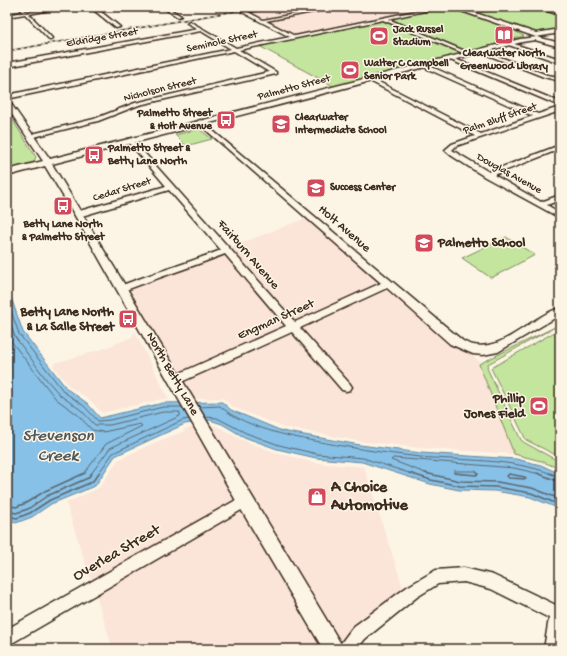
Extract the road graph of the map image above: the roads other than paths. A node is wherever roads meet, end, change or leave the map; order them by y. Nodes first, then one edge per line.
1 (20, 7) edge
2 (65, 7) edge
3 (92, 7) edge
4 (164, 7) edge
5 (273, 7) edge
6 (337, 7) edge
7 (441, 7) edge
8 (449, 7) edge
9 (452, 7) edge
10 (542, 7) edge
11 (26, 13) junction
12 (560, 14) edge
13 (7, 16) edge
14 (179, 16) dead end
15 (383, 19) junction
16 (262, 21) junction
17 (189, 22) dead end
18 (118, 27) dead end
19 (201, 30) junction
20 (559, 31) edge
21 (527, 36) junction
22 (538, 37) junction
23 (294, 38) junction
24 (50, 39) dead end
25 (509, 43) junction
26 (560, 44) edge
27 (235, 50) junction
28 (482, 51) junction
29 (469, 54) junction
30 (451, 58) junction
31 (560, 61) edge
32 (7, 65) edge
33 (424, 65) junction
34 (370, 79) junction
35 (560, 79) edge
36 (7, 97) edge
37 (7, 102) edge
38 (560, 104) edge
39 (560, 109) edge
40 (537, 116) junction
41 (201, 123) junction
42 (30, 136) junction
43 (481, 136) junction
44 (131, 141) junction
45 (560, 147) edge
46 (448, 150) joint
47 (48, 162) junction
48 (7, 173) edge
49 (488, 175) junction
50 (171, 187) junction
51 (560, 197) edge
52 (542, 205) junction
53 (79, 214) junction
54 (560, 216) edge
55 (226, 251) junction
56 (388, 284) junction
57 (123, 288) junction
58 (560, 312) edge
59 (292, 328) junction
60 (175, 380) junction
61 (346, 387) dead end
62 (245, 501) junction
63 (558, 614) edge
64 (7, 638) edge
65 (334, 649) edge
66 (347, 649) edge
67 (552, 649) edge

1 - 11 street
2 - 11 street
3 - 18 street
4 - 14 street
5 - 16 street
6 - 16 street
7 - 15 street, Seminole Street
8 - 21 street
9 - 22 street
10 - 12 street
11 - 13 street
11 - 24 street
15 - 23 street, Seminole Street
15 - 29 street
16 - 23 street
17 - 19 street
19 - 27 street
19 - 32 street, Eldridge Street
20 - 22 street, Palmetto Street
21 - 22 street
21 - 25 street, Palmetto Street
22 - 25 street, Palmetto Street
22 - 26 street
23 - 27 street, Seminole Street
25 - 28 street, Palmetto Street
25 - 29 street, Palmetto Street
25 - 31 street
27 - 36 street, Seminole Street
27 - 42 street, Nicholson Street
28 - 29 street, Palmetto Street
28 - 35 street
29 - 30 street, Palmetto Street
30 - 33 street, Palmetto Street
30 - 38 street
33 - 34 street, Palmetto Street
33 - 40 street
34 - 41 street, Palmetto Street
34 - 43 street
37 - 42 street, North Betty Lane
39 - 40 street, Palm Bluff Street
40 - 43 street, Palm Bluff Street
41 - 44 street, Palmetto Street
41 - 56 street, Holt Avenue
42 - 47 street, North Betty Lane
43 - 46 street, Palm Bluff Street
44 - 47 street, Palmetto Street
44 - 50 street, Fairburn Avenue
45 - 49 street
46 - 49 street, Douglas Avenue
47 - 48 street, Palmetto Street
47 - 53 street, North Betty Lane
49 - 52 street, Douglas Avenue
50 - 53 street, Cedar Street
50 - 55 street, Fairburn Avenue
51 - 52 street
52 - 54 street, Douglas Avenue
53 - 57 street, North Betty Lane
55 - 57 street
55 - 59 street, Fairburn Avenue
56 - 58 street, Holt Avenue
56 - 59 street, Engman Street
57 - 60 street, North Betty Lane
59 - 60 street, Engman Street
59 - 61 street, Fairburn Avenue
60 - 62 street, North Betty Lane
62 - 64 street, Overlea Street
62 - 65 street, North Betty Lane
63 - 66 street
63 - 67 street

